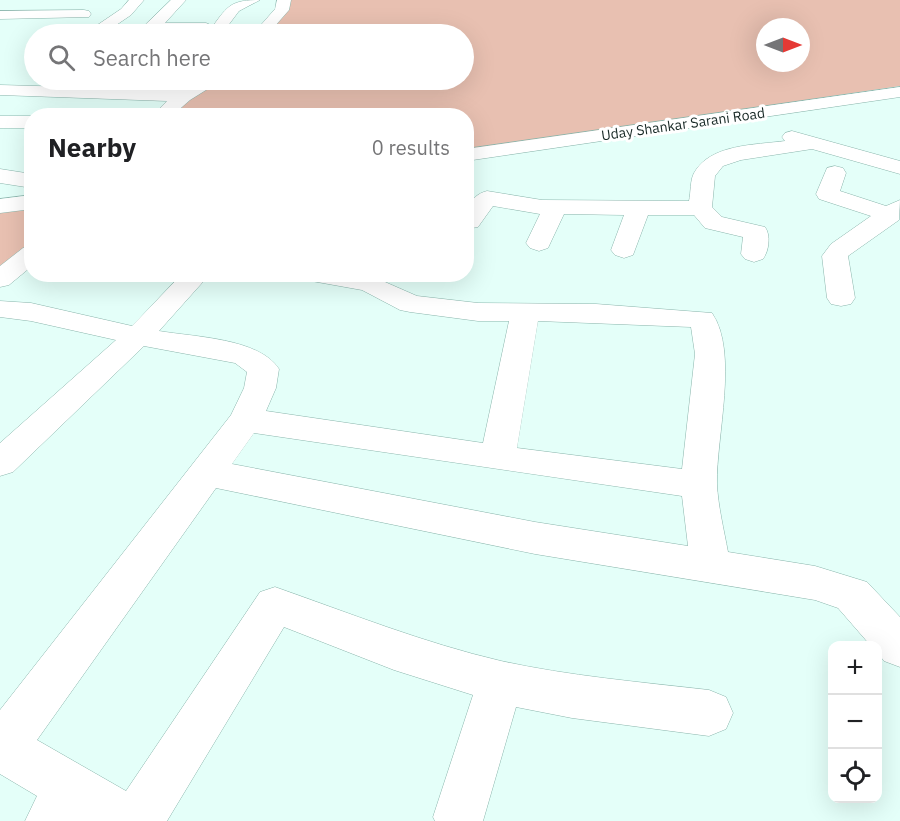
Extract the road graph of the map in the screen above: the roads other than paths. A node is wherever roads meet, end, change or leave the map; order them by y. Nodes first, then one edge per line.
1 (137, 0) edge
2 (179, 0) edge
3 (226, 0) edge
4 (284, 0) edge
5 (250, 1) edge
6 (16, 2) edge
7 (0, 14) edge
8 (84, 14) junction
9 (77, 24) edge
10 (111, 24) edge
11 (155, 24) edge
12 (222, 24) edge
13 (269, 24) edge
14 (24, 74) edge
15 (900, 82) edge
16 (195, 90) edge
17 (2, 91) edge
18 (900, 92) edge
19 (184, 96) junction
20 (170, 108) edge
21 (722, 113) junction
22 (0, 122) edge
23 (24, 122) edge
24 (474, 140) edge
25 (813, 143) junction
26 (474, 154) edge
27 (900, 168) edge
28 (835, 172) dead end
29 (0, 176) edge
30 (24, 180) edge
31 (24, 203) edge
32 (0, 206) edge
33 (555, 207) junction
34 (638, 208) junction
35 (700, 208) junction
36 (896, 211) edge
37 (474, 216) edge
38 (539, 243) dead end
39 (624, 250) dead end
40 (754, 254) dead end
41 (24, 260) edge
42 (0, 279) edge
43 (189, 282) edge
44 (363, 282) edge
45 (841, 298) dead end
46 (0, 309) edge
47 (525, 312) junction
48 (138, 336) junction
49 (246, 420) junction
50 (498, 458) junction
51 (0, 463) edge
52 (209, 473) junction
53 (699, 485) junction
54 (710, 566) junction
55 (900, 647) edge
56 (500, 682) junction
57 (709, 713) dead end
58 (1, 747) edge
59 (63, 805) edge
60 (459, 816) dead end
61 (127, 821) edge
62 (137, 821) edge

1 - 10 street
2 - 11 street
3 - 5 street
4 - 13 street
5 - 12 street
6 - 7 street
6 - 8 street
7 - 8 street
8 - 9 street
14 - 17 street
15 - 21 street, Uday Shankar Sarani Road
16 - 19 street
17 - 19 street
18 - 21 street, Uday Shankar Sarani Road
19 - 20 street
21 - 24 street, Uday Shankar Sarani Road
21 - 25 street
21 - 26 street, Uday Shankar Sarani Road
22 - 23 street
25 - 27 street
25 - 35 street
28 - 36 street
29 - 30 street
31 - 32 street
33 - 34 street
33 - 37 street
33 - 38 street
34 - 35 street
34 - 39 street
35 - 40 street
36 - 45 street
41 - 42 street
43 - 48 street
44 - 47 street
46 - 48 street
47 - 50 street
47 - 53 street
48 - 49 street
48 - 51 street
49 - 50 street
49 - 52 street
50 - 53 street
52 - 54 street
52 - 58 street
53 - 54 street
54 - 55 street
56 - 57 street
56 - 60 street
56 - 62 street
58 - 59 street
59 - 61 street

